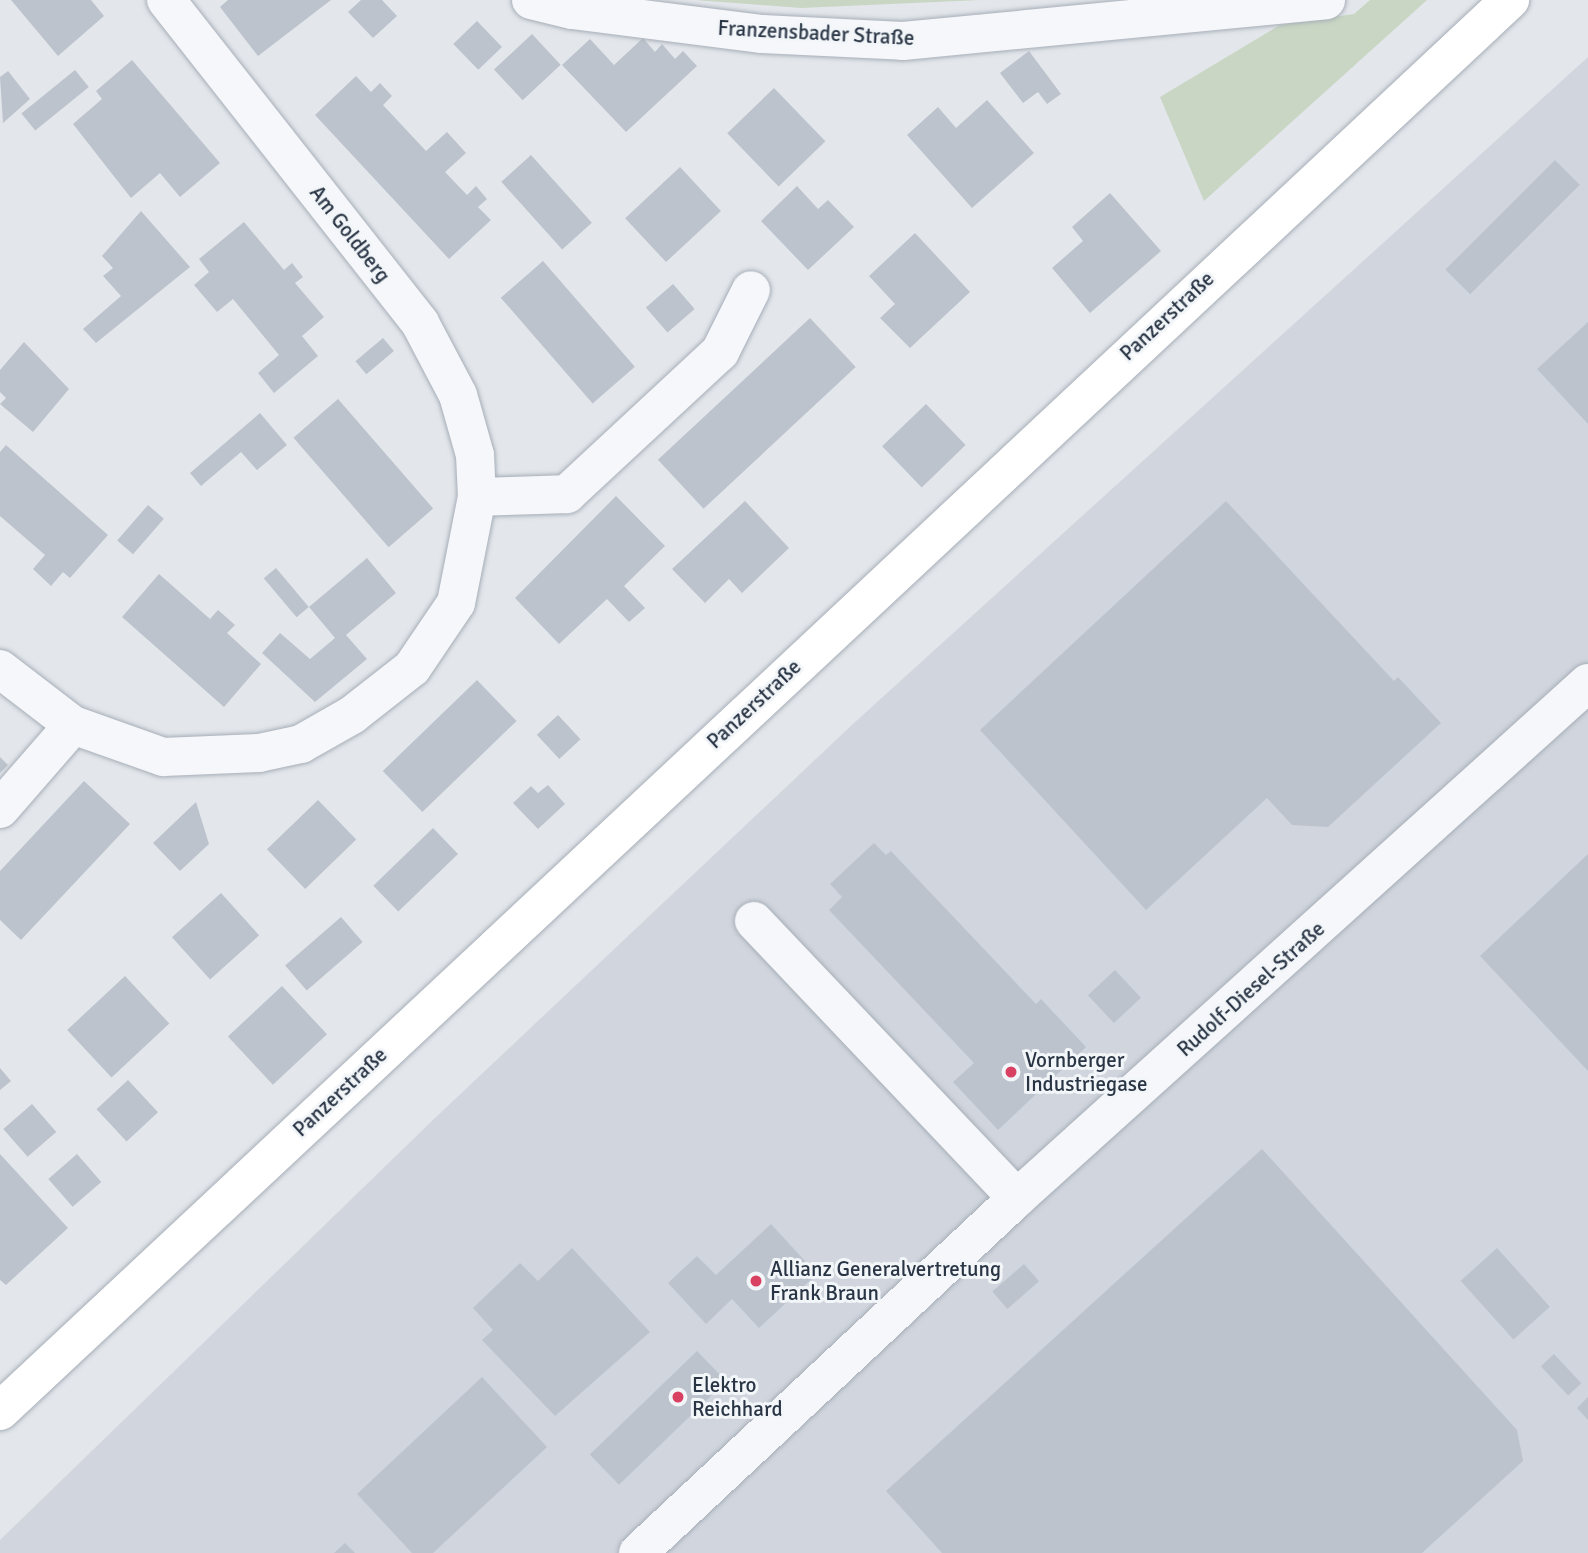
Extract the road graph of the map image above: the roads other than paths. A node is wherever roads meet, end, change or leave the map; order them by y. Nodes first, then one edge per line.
1 (166, 0) edge
2 (531, 0) edge
3 (1326, 0) edge
4 (1510, 0) edge
5 (1241, 3) edge
6 (751, 290) dead end
7 (477, 497) junction
8 (0, 669) edge
9 (1588, 683) edge
10 (74, 725) junction
11 (0, 808) edge
12 (754, 920) dead end
13 (1017, 1198) junction
14 (0, 1411) edge
15 (638, 1553) edge

1 - 7 street, Am Goldberg
2 - 5 street, Franzensbader Straße
3 - 5 street, Franzensbader Straße
4 - 14 main road, Panzerstraße
6 - 7 street
7 - 10 street, Am Goldberg
8 - 10 street, Am Goldberg
9 - 13 street, Rudolf-Diesel-Straße
10 - 11 street
12 - 13 street
13 - 15 street, Rudolf-Diesel-Straße

